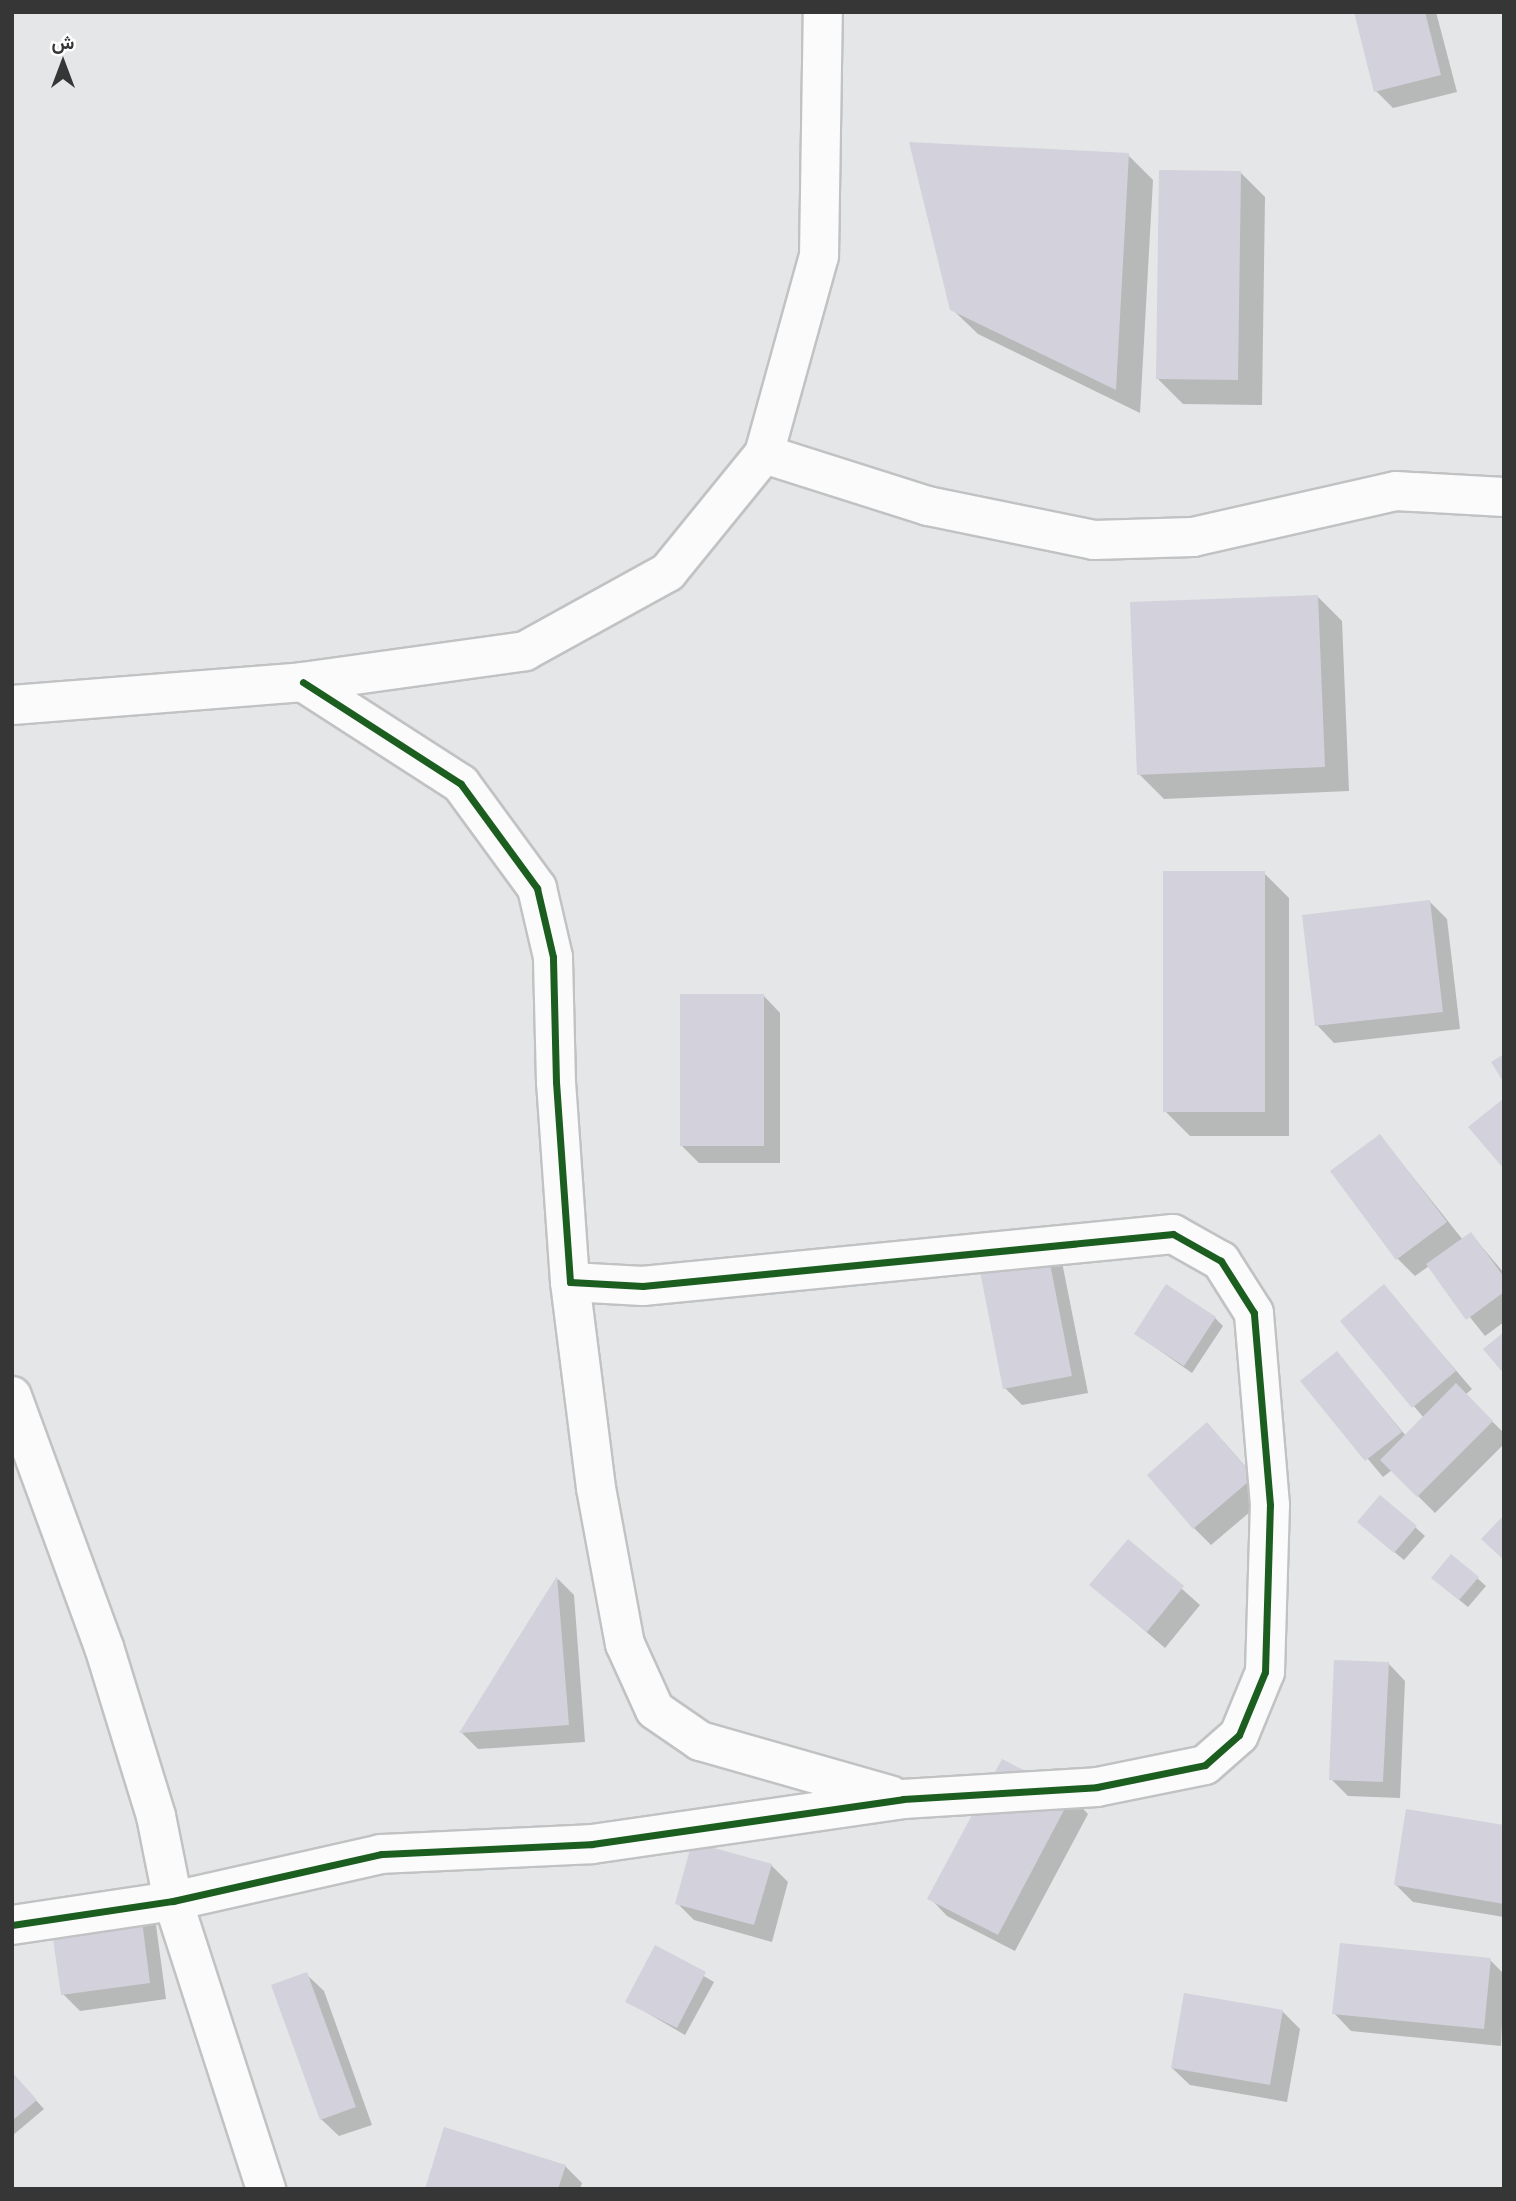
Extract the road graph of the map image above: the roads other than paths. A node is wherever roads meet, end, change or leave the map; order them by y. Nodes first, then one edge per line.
1 (823, 12) edge
2 (764, 454) junction
3 (1504, 497) edge
4 (303, 682) junction
5 (12, 705) edge
6 (570, 1282) junction
7 (12, 1396) edge
8 (903, 1799) junction
9 (173, 1901) junction
10 (12, 1925) edge
11 (266, 2189) edge

1 - 2 street
2 - 3 street
2 - 4 street
4 - 5 street
4 - 6 street
6 - 8 street
6 - 8 street
7 - 9 street
8 - 9 street
9 - 10 street
9 - 11 street

